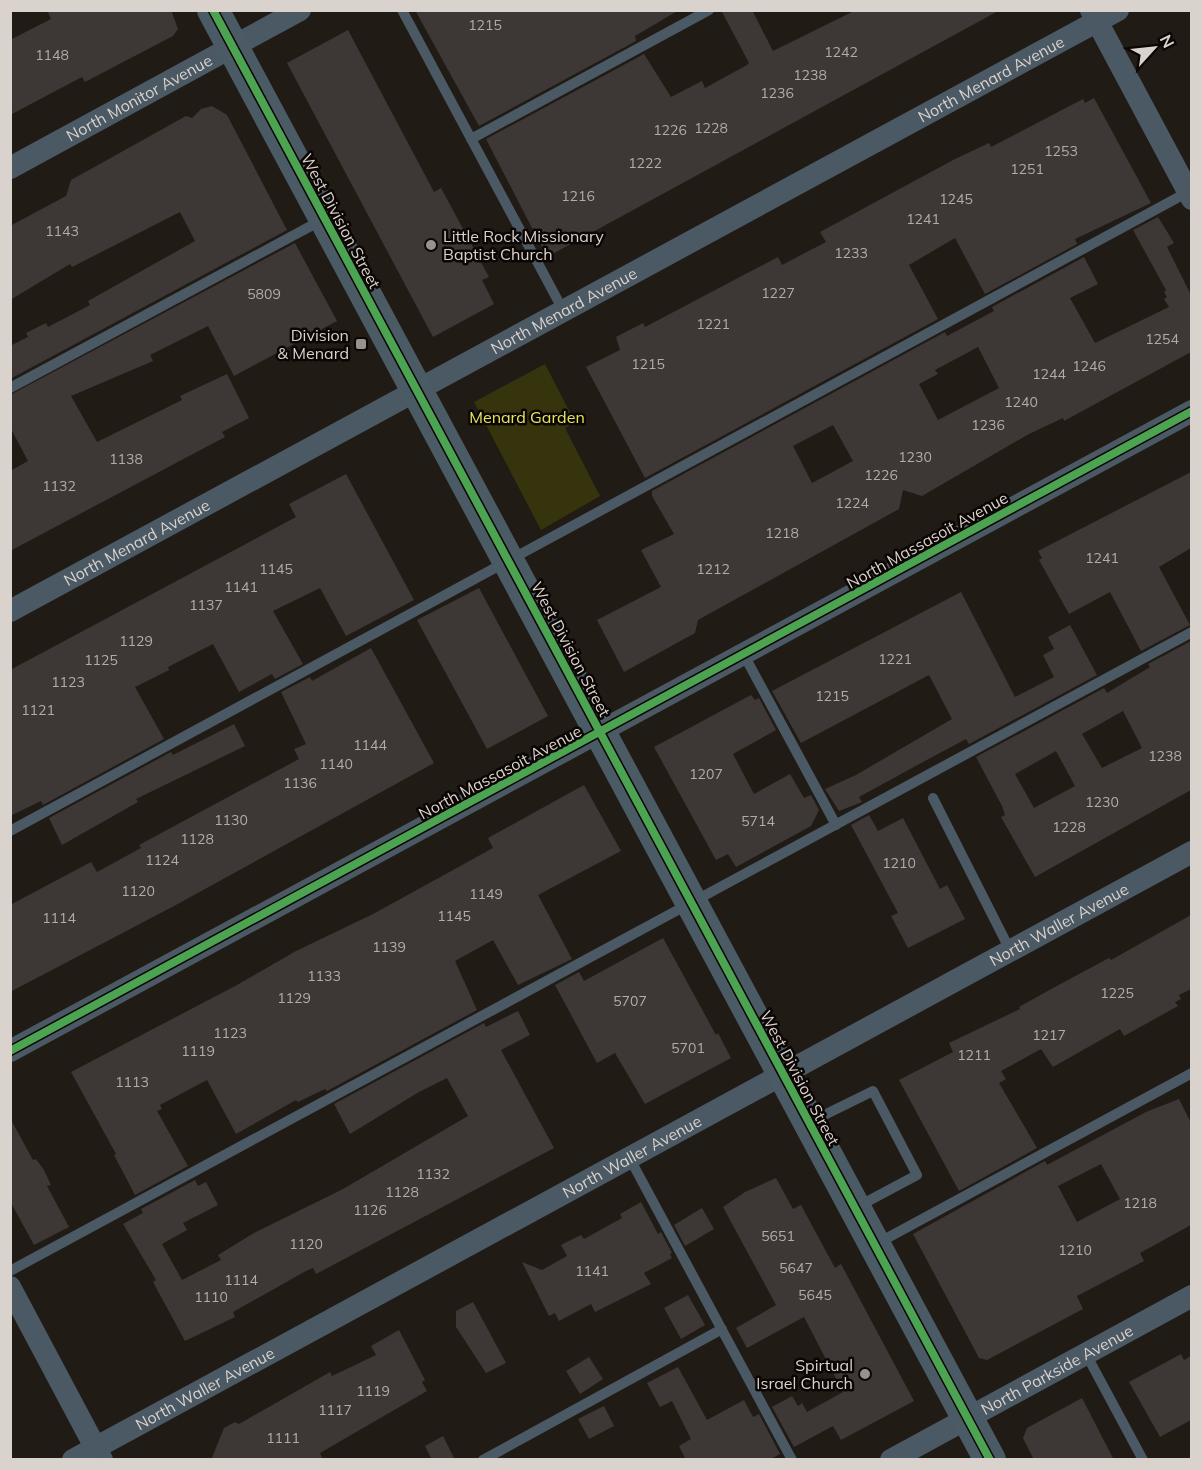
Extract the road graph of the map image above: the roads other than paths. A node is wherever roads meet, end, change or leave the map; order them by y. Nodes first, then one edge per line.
1 (213, 10) edge
2 (300, 10) edge
3 (402, 10) edge
4 (709, 10) edge
5 (1118, 10) edge
6 (1094, 16) edge
7 (233, 47) junction
8 (471, 139) junction
9 (10, 168) edge
10 (1190, 196) edge
11 (325, 218) junction
12 (563, 310) junction
13 (10, 388) edge
14 (416, 390) junction
15 (1191, 411) edge
16 (507, 560) junction
17 (10, 611) edge
18 (1191, 632) edge
19 (744, 655) junction
20 (600, 733) junction
21 (933, 798) dead end
22 (836, 825) junction
23 (10, 831) edge
24 (1191, 852) edge
25 (692, 904) junction
26 (1010, 950) junction
27 (10, 1051) edge
28 (1191, 1073) edge
29 (783, 1074) junction
30 (809, 1122) junction
31 (629, 1157) junction
32 (855, 1208) junction
33 (875, 1245) junction
34 (10, 1271) edge
35 (10, 1287) edge
36 (1191, 1296) edge
37 (722, 1329) junction
38 (1086, 1354) junction
39 (967, 1418) junction
40 (99, 1453) edge
41 (73, 1460) edge
42 (483, 1460) edge
43 (792, 1460) edge
44 (891, 1460) edge
45 (990, 1460) edge
46 (1143, 1460) edge

1 - 7 main road, West Division Street
2 - 7 street, North Monitor Avenue
3 - 8 lane
4 - 8 lane
5 - 6 street, North Menard Avenue
6 - 10 street
6 - 12 street, North Menard Avenue
7 - 9 street, North Monitor Avenue
7 - 11 main road, West Division Street
8 - 12 lane
10 - 16 lane
11 - 13 lane
11 - 14 main road, West Division Street
12 - 14 street, North Menard Avenue
14 - 16 main road, West Division Street
14 - 17 street, North Menard Avenue
15 - 19 street, North Massasoit Avenue
16 - 20 main road, West Division Street
16 - 23 lane
18 - 22 lane
19 - 20 street, North Massasoit Avenue
19 - 22 lane
20 - 25 main road, West Division Street
20 - 27 street, North Massasoit Avenue
21 - 26 lane
22 - 25 lane
24 - 26 street, North Waller Avenue
25 - 29 main road, West Division Street
25 - 34 lane
26 - 29 street, North Waller Avenue
28 - 33 lane
29 - 30 main road, West Division Street
29 - 31 street, North Waller Avenue
30 - 32 main road, West Division Street
30 - 32 lane
31 - 37 lane
31 - 40 street, North Waller Avenue
32 - 33 main road, West Division Street
33 - 39 main road, West Division Street
35 - 40 street
36 - 38 street, North Parkside Avenue
37 - 42 lane
37 - 43 lane
38 - 39 street, North Parkside Avenue
38 - 46 lane
39 - 44 street, North Parkside Avenue
39 - 45 main road, West Division Street
40 - 41 street, North Waller Avenue

